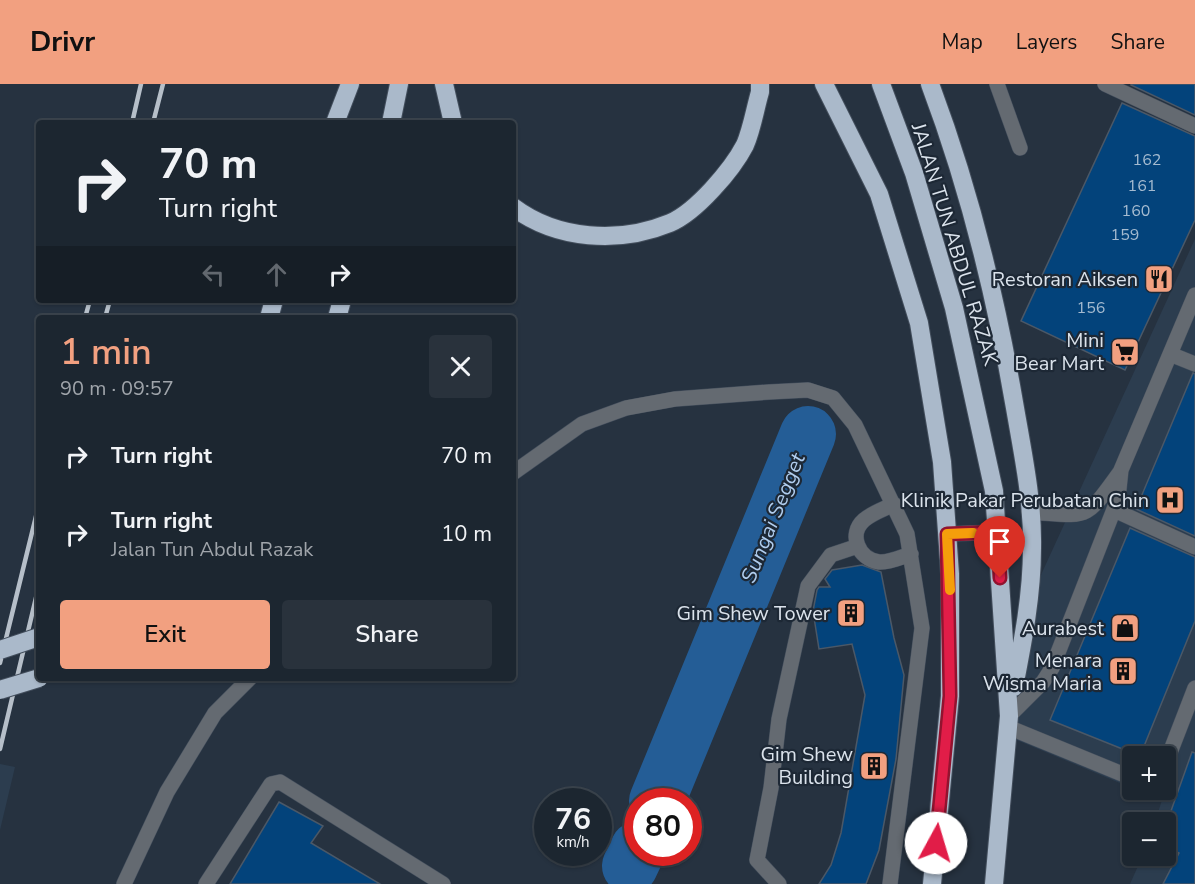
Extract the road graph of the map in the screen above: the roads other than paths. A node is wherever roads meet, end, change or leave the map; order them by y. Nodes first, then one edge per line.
1 (350, 84) edge
2 (399, 84) edge
3 (444, 84) edge
4 (760, 84) edge
5 (824, 84) edge
6 (881, 84) edge
7 (930, 84) edge
8 (997, 84) edge
9 (1104, 84) edge
10 (335, 120) edge
11 (392, 120) edge
12 (452, 120) edge
13 (1195, 126) edge
14 (1020, 148) dead end
15 (516, 209) edge
16 (1195, 295) edge
17 (1187, 331) edge
18 (1170, 354) junction
19 (1195, 364) edge
20 (1121, 470) junction
21 (516, 471) edge
22 (894, 504) junction
23 (1114, 510) junction
24 (1029, 512) junction
25 (998, 532) junction
26 (947, 534) junction
27 (858, 546) junction
28 (1195, 547) edge
29 (911, 554) junction
30 (36, 638) edge
31 (0, 650) edge
32 (36, 679) edge
33 (247, 681) edge
34 (1195, 688) edge
35 (0, 690) edge
36 (1009, 721) junction
37 (1173, 746) edge
38 (1122, 773) edge
39 (124, 884) edge
40 (206, 884) edge
41 (443, 884) edge
42 (779, 884) edge
43 (890, 884) edge
44 (932, 884) edge
45 (994, 884) edge

1 - 10 highway
2 - 11 highway
3 - 12 highway
4 - 15 highway
5 - 26 highway
6 - 25 highway, JALAN TUN ABDUL RAZAK
7 - 24 highway
8 - 14 street
9 - 13 street
16 - 17 street
17 - 18 street
18 - 19 street
18 - 20 street
20 - 23 street
20 - 24 street
21 - 22 street
22 - 27 street
22 - 29 street
23 - 28 street
23 - 36 street
24 - 36 highway
25 - 26 street
25 - 36 highway, JALAN TUN ABDUL RAZAK
26 - 44 highway
27 - 29 street
27 - 42 street
29 - 43 street
30 - 31 highway, bridge
32 - 35 highway, bridge
33 - 39 street
34 - 37 street
36 - 38 street
36 - 45 highway, JALAN TUN ABDUL RAZAK
40 - 41 street

